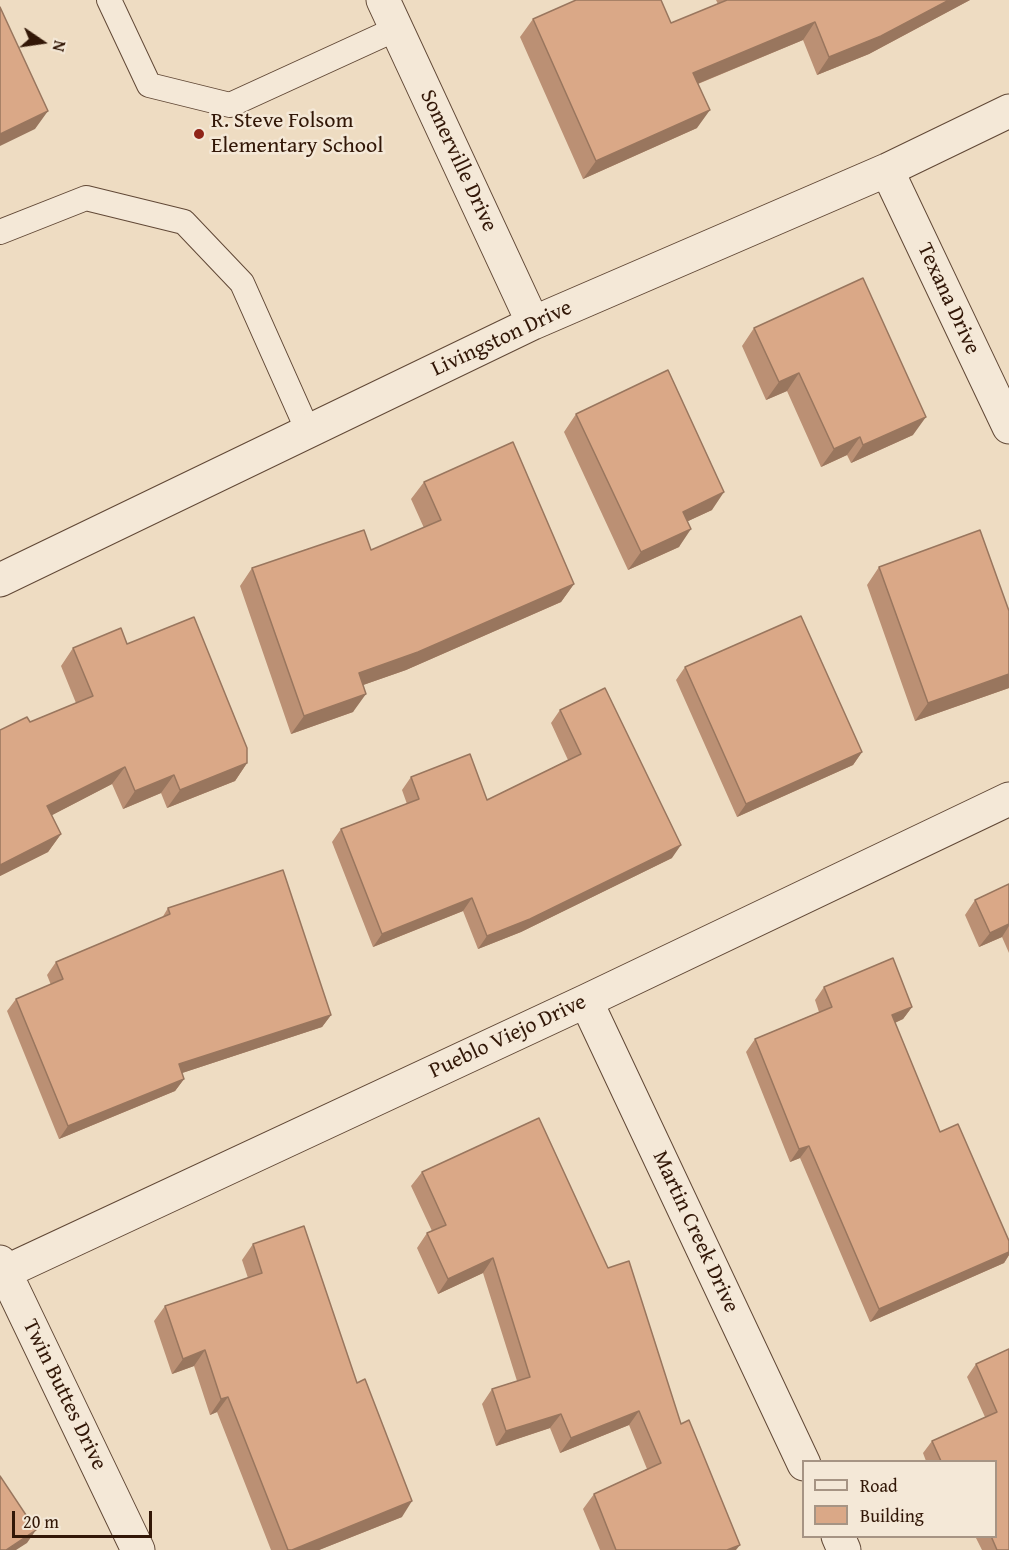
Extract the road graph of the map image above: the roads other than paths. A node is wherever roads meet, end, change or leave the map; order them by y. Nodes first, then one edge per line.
1 (109, 0) edge
2 (383, 0) edge
3 (396, 29) junction
4 (1009, 111) edge
5 (887, 171) junction
6 (0, 232) edge
7 (532, 323) junction
8 (1009, 427) edge
9 (308, 431) junction
10 (0, 580) edge
11 (1009, 799) edge
12 (586, 1001) junction
13 (2, 1267) edge
14 (802, 1460) edge
15 (138, 1550) edge

1 - 3 lane
2 - 3 street, Somerville Drive
3 - 7 street, Somerville Drive
4 - 5 street, Livingston Drive
5 - 7 street, Livingston Drive
5 - 8 street, Texana Drive
6 - 9 lane
7 - 9 street, Livingston Drive
9 - 10 street, Livingston Drive
11 - 12 street, Pueblo Viejo Drive
12 - 13 street, Pueblo Viejo Drive
12 - 14 street, Martin Creek Drive
13 - 15 street, Twin Buttes Drive

